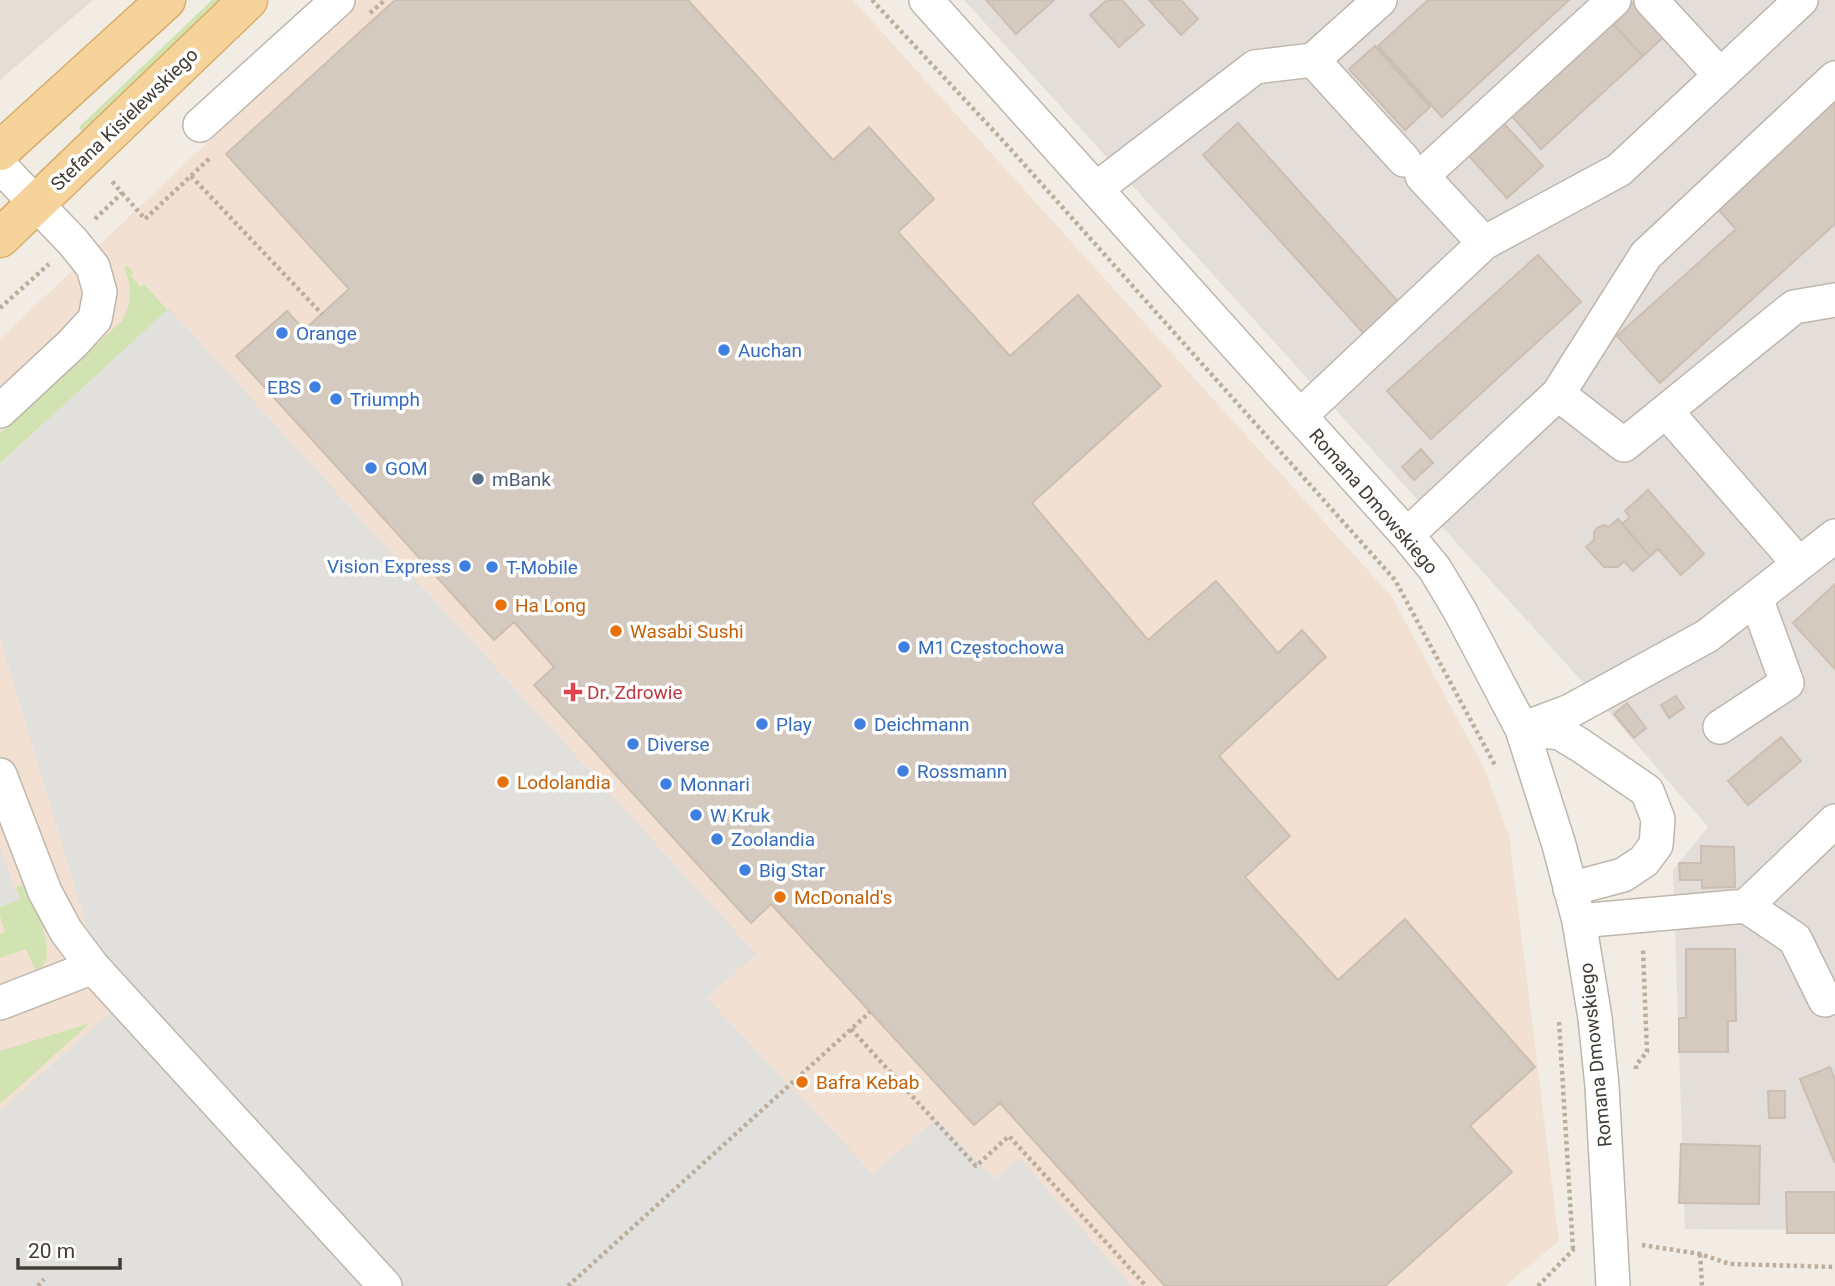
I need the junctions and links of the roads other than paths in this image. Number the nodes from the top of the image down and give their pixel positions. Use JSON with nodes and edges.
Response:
{"nodes":[{"id":1,"x":166,"y":0,"type":"edge"},
{"id":2,"x":248,"y":0,"type":"edge"},
{"id":3,"x":338,"y":0,"type":"edge"},
{"id":4,"x":926,"y":0,"type":"edge"},
{"id":5,"x":1380,"y":0,"type":"edge"},
{"id":6,"x":1614,"y":0,"type":"edge"},
{"id":7,"x":1651,"y":0,"type":"edge"},
{"id":8,"x":1801,"y":0,"type":"edge"},
{"id":9,"x":1313,"y":60,"type":"junction"},
{"id":10,"x":1720,"y":75,"type":"junction"},
{"id":11,"x":1835,"y":78,"type":"edge"},
{"id":12,"x":200,"y":125,"type":"dead end"},
{"id":13,"x":0,"y":151,"type":"edge"},
{"id":14,"x":1404,"y":160,"type":"dead end"},
{"id":15,"x":0,"y":166,"type":"edge"},
{"id":16,"x":1096,"y":189,"type":"junction"},
{"id":17,"x":38,"y":203,"type":"junction"},
{"id":18,"x":0,"y":238,"type":"edge"},
{"id":19,"x":1484,"y":243,"type":"junction"},
{"id":20,"x":1835,"y":300,"type":"edge"},
{"id":21,"x":1558,"y":394,"type":"junction"},
{"id":22,"x":0,"y":411,"type":"edge"},
{"id":23,"x":1665,"y":411,"type":"junction"},
{"id":24,"x":1300,"y":416,"type":"junction"},
{"id":25,"x":1407,"y":535,"type":"junction"},
{"id":26,"x":1835,"y":536,"type":"edge"},
{"id":27,"x":1799,"y":564,"type":"junction"},
{"id":28,"x":1756,"y":598,"type":"junction"},
{"id":29,"x":1720,"y":727,"type":"dead end"},
{"id":30,"x":1522,"y":729,"type":"junction"},
{"id":31,"x":0,"y":775,"type":"edge"},
{"id":32,"x":1835,"y":821,"type":"edge"},
{"id":33,"x":1570,"y":889,"type":"junction"},
{"id":34,"x":1746,"y":906,"type":"junction"},
{"id":35,"x":1579,"y":921,"type":"junction"},
{"id":36,"x":93,"y":967,"type":"junction"},
{"id":37,"x":1825,"y":1000,"type":"dead end"},
{"id":38,"x":0,"y":1003,"type":"edge"},
{"id":39,"x":385,"y":1286,"type":"edge"},
{"id":40,"x":1613,"y":1286,"type":"edge"}],
"edges":[{"from":1,"to":13,"type":"main road"},
{"from":2,"to":17,"type":"main road","name":"Stefana Kisielewskiego"},
{"from":3,"to":12,"type":"street"},
{"from":4,"to":16,"type":"street","name":"Romana Dmowskiego"},
{"from":5,"to":9,"type":"street"},
{"from":6,"to":19,"type":"street"},
{"from":7,"to":10,"type":"street"},
{"from":8,"to":10,"type":"street"},
{"from":9,"to":14,"type":"street"},
{"from":9,"to":16,"type":"street"},
{"from":10,"to":19,"type":"street"},
{"from":11,"to":21,"type":"street"},
{"from":15,"to":17,"type":"street"},
{"from":16,"to":24,"type":"street","name":"Romana Dmowskiego"},
{"from":17,"to":18,"type":"main road","name":"Stefana Kisielewskiego"},
{"from":17,"to":22,"type":"street"},
{"from":19,"to":24,"type":"street"},
{"from":20,"to":23,"type":"street"},
{"from":21,"to":23,"type":"street"},
{"from":21,"to":25,"type":"street"},
{"from":23,"to":27,"type":"street"},
{"from":24,"to":25,"type":"street","name":"Romana Dmowskiego"},
{"from":25,"to":30,"type":"street","name":"Romana Dmowskiego"},
{"from":26,"to":27,"type":"street"},
{"from":27,"to":28,"type":"street"},
{"from":28,"to":29,"type":"street"},
{"from":28,"to":30,"type":"street"},
{"from":30,"to":33,"type":"street","name":"Romana Dmowskiego"},
{"from":30,"to":33,"type":"street"},
{"from":31,"to":36,"type":"street"},
{"from":32,"to":34,"type":"street"},
{"from":33,"to":35,"type":"street","name":"Romana Dmowskiego"},
{"from":34,"to":35,"type":"street"},
{"from":34,"to":37,"type":"street"},
{"from":35,"to":40,"type":"street","name":"Romana Dmowskiego"},
{"from":36,"to":38,"type":"street"},
{"from":36,"to":39,"type":"street"}]}
